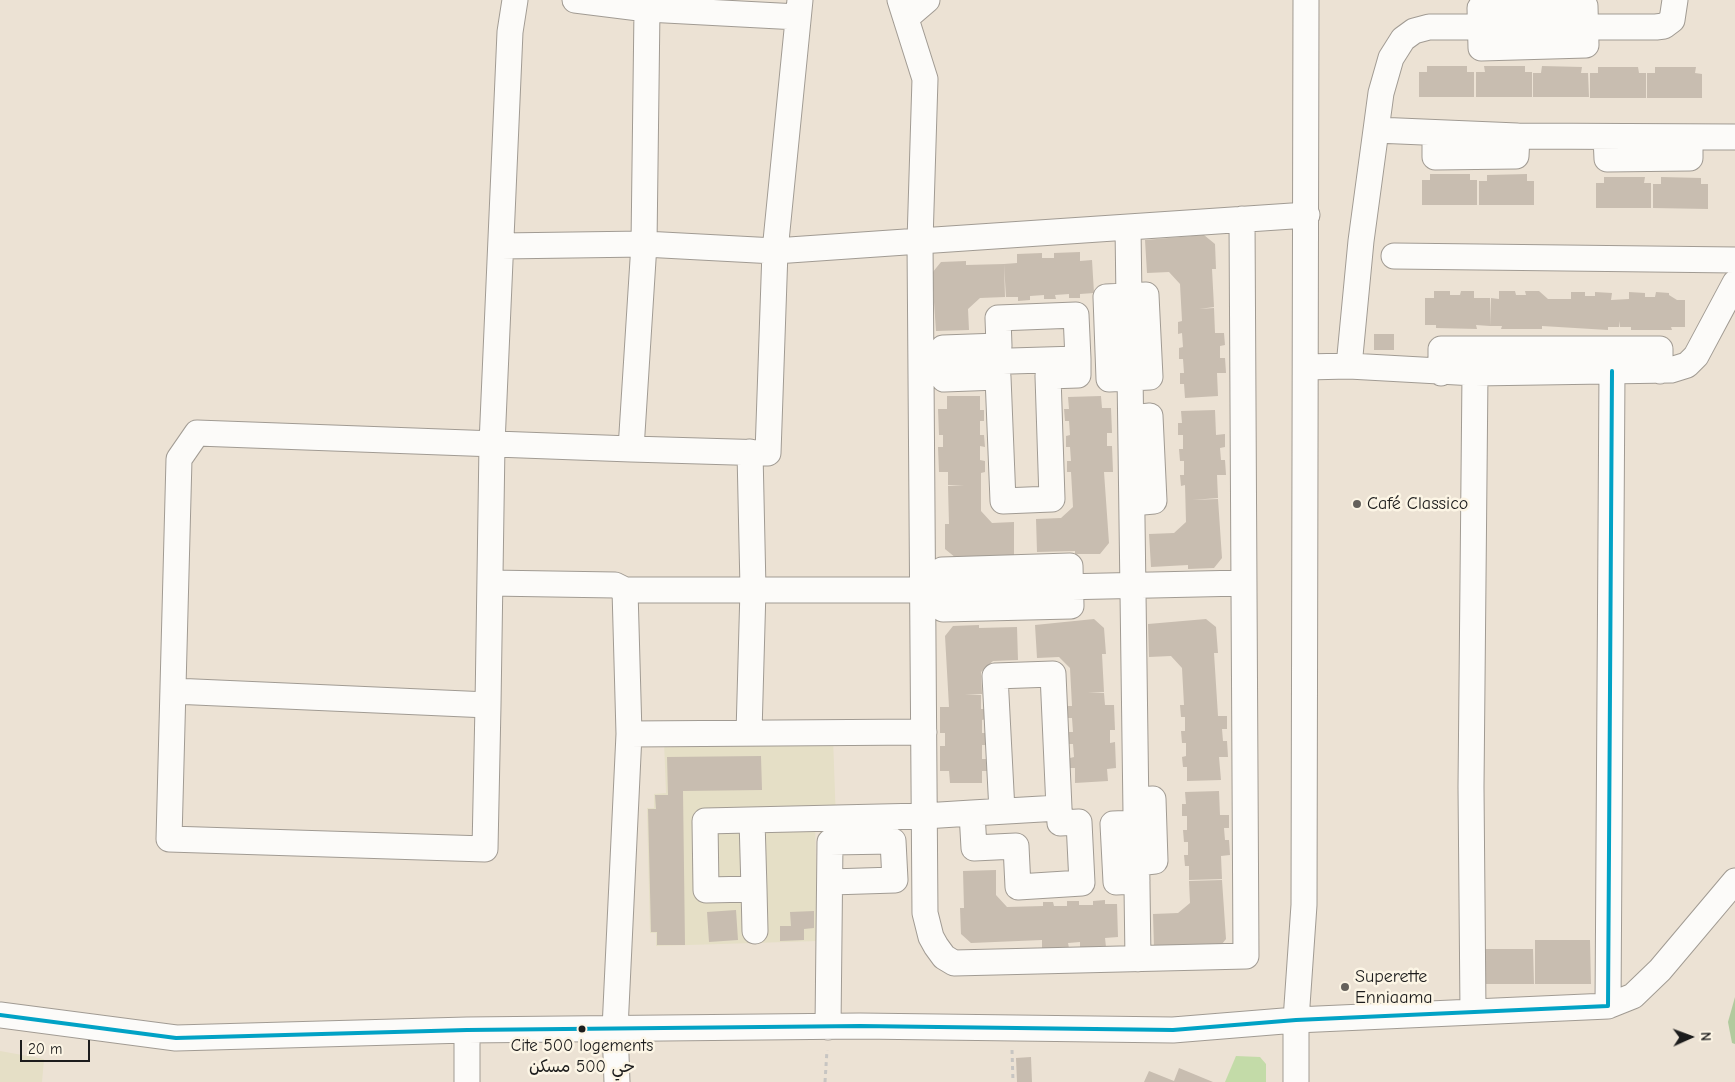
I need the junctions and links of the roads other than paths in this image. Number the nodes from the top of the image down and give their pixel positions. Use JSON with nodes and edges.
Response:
{"nodes":[{"id":1,"x":515,"y":0,"type":"edge"},
{"id":2,"x":575,"y":0,"type":"edge"},
{"id":3,"x":927,"y":0,"type":"edge"},
{"id":4,"x":1306,"y":0,"type":"edge"},
{"id":5,"x":1675,"y":0,"type":"edge"},
{"id":6,"x":799,"y":8,"type":"edge"},
{"id":7,"x":647,"y":9,"type":"junction"},
{"id":8,"x":903,"y":9,"type":"edge"},
{"id":9,"x":1480,"y":27,"type":"junction"},
{"id":10,"x":1585,"y":27,"type":"junction"},
{"id":11,"x":1376,"y":130,"type":"junction"},
{"id":12,"x":1735,"y":137,"type":"edge"},
{"id":13,"x":1307,"y":215,"type":"junction"},
{"id":14,"x":1242,"y":219,"type":"junction"},
{"id":15,"x":1128,"y":227,"type":"junction"},
{"id":16,"x":920,"y":241,"type":"junction"},
{"id":17,"x":644,"y":244,"type":"junction"},
{"id":18,"x":500,"y":246,"type":"junction"},
{"id":19,"x":775,"y":251,"type":"junction"},
{"id":20,"x":1394,"y":256,"type":"dead end"},
{"id":21,"x":1735,"y":260,"type":"edge"},
{"id":22,"x":1735,"y":283,"type":"edge"},
{"id":23,"x":1129,"y":296,"type":"junction"},
{"id":24,"x":1078,"y":359,"type":"junction"},
{"id":25,"x":932,"y":364,"type":"junction"},
{"id":26,"x":1348,"y":366,"type":"junction"},
{"id":27,"x":1306,"y":367,"type":"junction"},
{"id":28,"x":1660,"y":370,"type":"junction"},
{"id":29,"x":1612,"y":371,"type":"junction"},
{"id":30,"x":1441,"y":373,"type":"junction"},
{"id":31,"x":1475,"y":373,"type":"junction"},
{"id":32,"x":1130,"y":378,"type":"junction"},
{"id":33,"x":492,"y":444,"type":"junction"},
{"id":34,"x":631,"y":449,"type":"junction"},
{"id":35,"x":750,"y":452,"type":"junction"},
{"id":36,"x":490,"y":583,"type":"junction"},
{"id":37,"x":1244,"y":583,"type":"junction"},
{"id":38,"x":1133,"y":585,"type":"junction"},
{"id":39,"x":1071,"y":586,"type":"junction"},
{"id":40,"x":753,"y":589,"type":"junction"},
{"id":41,"x":625,"y":590,"type":"junction"},
{"id":42,"x":932,"y":590,"type":"junction"},
{"id":43,"x":173,"y":691,"type":"junction"},
{"id":44,"x":488,"y":705,"type":"junction"},
{"id":45,"x":749,"y":732,"type":"junction"},
{"id":46,"x":924,"y":732,"type":"junction"},
{"id":47,"x":629,"y":734,"type":"junction"},
{"id":48,"x":1059,"y":808,"type":"junction"},
{"id":49,"x":1002,"y":811,"type":"junction"},
{"id":50,"x":972,"y":812,"type":"junction"},
{"id":51,"x":1136,"y":812,"type":"junction"},
{"id":52,"x":924,"y":816,"type":"junction"},
{"id":53,"x":752,"y":820,"type":"junction"},
{"id":54,"x":1137,"y":872,"type":"junction"},
{"id":55,"x":1735,"y":880,"type":"edge"},
{"id":56,"x":831,"y":882,"type":"dead end"},
{"id":57,"x":754,"y":888,"type":"junction"},
{"id":58,"x":754,"y":932,"type":"dead end"},
{"id":59,"x":1138,"y":959,"type":"junction"},
{"id":60,"x":1608,"y":1006,"type":"junction"},
{"id":61,"x":1473,"y":1012,"type":"junction"},
{"id":62,"x":0,"y":1015,"type":"edge"},
{"id":63,"x":1296,"y":1020,"type":"junction"},
{"id":64,"x":828,"y":1027,"type":"junction"},
{"id":65,"x":616,"y":1029,"type":"junction"},
{"id":66,"x":467,"y":1030,"type":"junction"},
{"id":67,"x":467,"y":1082,"type":"edge"},
{"id":68,"x":617,"y":1082,"type":"edge"},
{"id":69,"x":1296,"y":1082,"type":"edge"}],
"edges":[{"from":1,"to":18,"type":"street"},
{"from":2,"to":7,"type":"street"},
{"from":3,"to":8,"type":"street"},
{"from":4,"to":13,"type":"street"},
{"from":5,"to":10,"type":"street"},
{"from":6,"to":7,"type":"street"},
{"from":6,"to":19,"type":"street"},
{"from":7,"to":17,"type":"street"},
{"from":8,"to":16,"type":"street"},
{"from":9,"to":10,"type":"street"},
{"from":9,"to":10,"type":"street"},
{"from":9,"to":11,"type":"street"},
{"from":11,"to":12,"type":"street"},
{"from":11,"to":26,"type":"street"},
{"from":13,"to":14,"type":"street"},
{"from":13,"to":27,"type":"street"},
{"from":14,"to":15,"type":"street"},
{"from":14,"to":37,"type":"street"},
{"from":15,"to":16,"type":"street"},
{"from":15,"to":23,"type":"street"},
{"from":16,"to":19,"type":"street"},
{"from":16,"to":25,"type":"street"},
{"from":17,"to":18,"type":"street"},
{"from":17,"to":19,"type":"street"},
{"from":17,"to":34,"type":"street"},
{"from":18,"to":33,"type":"street"},
{"from":19,"to":35,"type":"street"},
{"from":20,"to":21,"type":"street"},
{"from":22,"to":28,"type":"street"},
{"from":23,"to":32,"type":"street"},
{"from":23,"to":32,"type":"street"},
{"from":24,"to":25,"type":"street"},
{"from":24,"to":25,"type":"street"},
{"from":24,"to":25,"type":"street"},
{"from":25,"to":42,"type":"street"},
{"from":26,"to":27,"type":"street"},
{"from":26,"to":30,"type":"street"},
{"from":27,"to":63,"type":"street"},
{"from":28,"to":29,"type":"street"},
{"from":28,"to":30,"type":"street"},
{"from":29,"to":31,"type":"street"},
{"from":29,"to":60,"type":"street"},
{"from":30,"to":31,"type":"street"},
{"from":31,"to":61,"type":"street"},
{"from":32,"to":38,"type":"street"},
{"from":33,"to":34,"type":"street"},
{"from":33,"to":36,"type":"street"},
{"from":33,"to":43,"type":"street"},
{"from":34,"to":35,"type":"street"},
{"from":35,"to":40,"type":"street"},
{"from":36,"to":41,"type":"street"},
{"from":36,"to":44,"type":"street"},
{"from":37,"to":38,"type":"street"},
{"from":37,"to":59,"type":"street"},
{"from":38,"to":39,"type":"street"},
{"from":38,"to":51,"type":"street"},
{"from":39,"to":42,"type":"street"},
{"from":39,"to":42,"type":"street"},
{"from":40,"to":41,"type":"street"},
{"from":40,"to":42,"type":"street"},
{"from":40,"to":45,"type":"street"},
{"from":41,"to":47,"type":"street"},
{"from":42,"to":46,"type":"street"},
{"from":43,"to":44,"type":"street"},
{"from":43,"to":44,"type":"street"},
{"from":45,"to":46,"type":"street"},
{"from":45,"to":47,"type":"street"},
{"from":46,"to":52,"type":"street"},
{"from":47,"to":65,"type":"street"},
{"from":48,"to":49,"type":"street"},
{"from":48,"to":49,"type":"street"},
{"from":48,"to":50,"type":"street"},
{"from":49,"to":50,"type":"street"},
{"from":50,"to":52,"type":"street"},
{"from":51,"to":54,"type":"street"},
{"from":51,"to":54,"type":"street"},
{"from":52,"to":53,"type":"street"},
{"from":52,"to":59,"type":"street"},
{"from":53,"to":57,"type":"street"},
{"from":53,"to":57,"type":"street"},
{"from":54,"to":59,"type":"street"},
{"from":55,"to":60,"type":"street"},
{"from":56,"to":64,"type":"street"},
{"from":57,"to":58,"type":"street"},
{"from":60,"to":61,"type":"street"},
{"from":61,"to":63,"type":"street"},
{"from":62,"to":66,"type":"street"},
{"from":63,"to":64,"type":"street"},
{"from":63,"to":69,"type":"street"},
{"from":64,"to":65,"type":"street"},
{"from":65,"to":66,"type":"street"},
{"from":65,"to":68,"type":"street"},
{"from":66,"to":67,"type":"street"}]}
